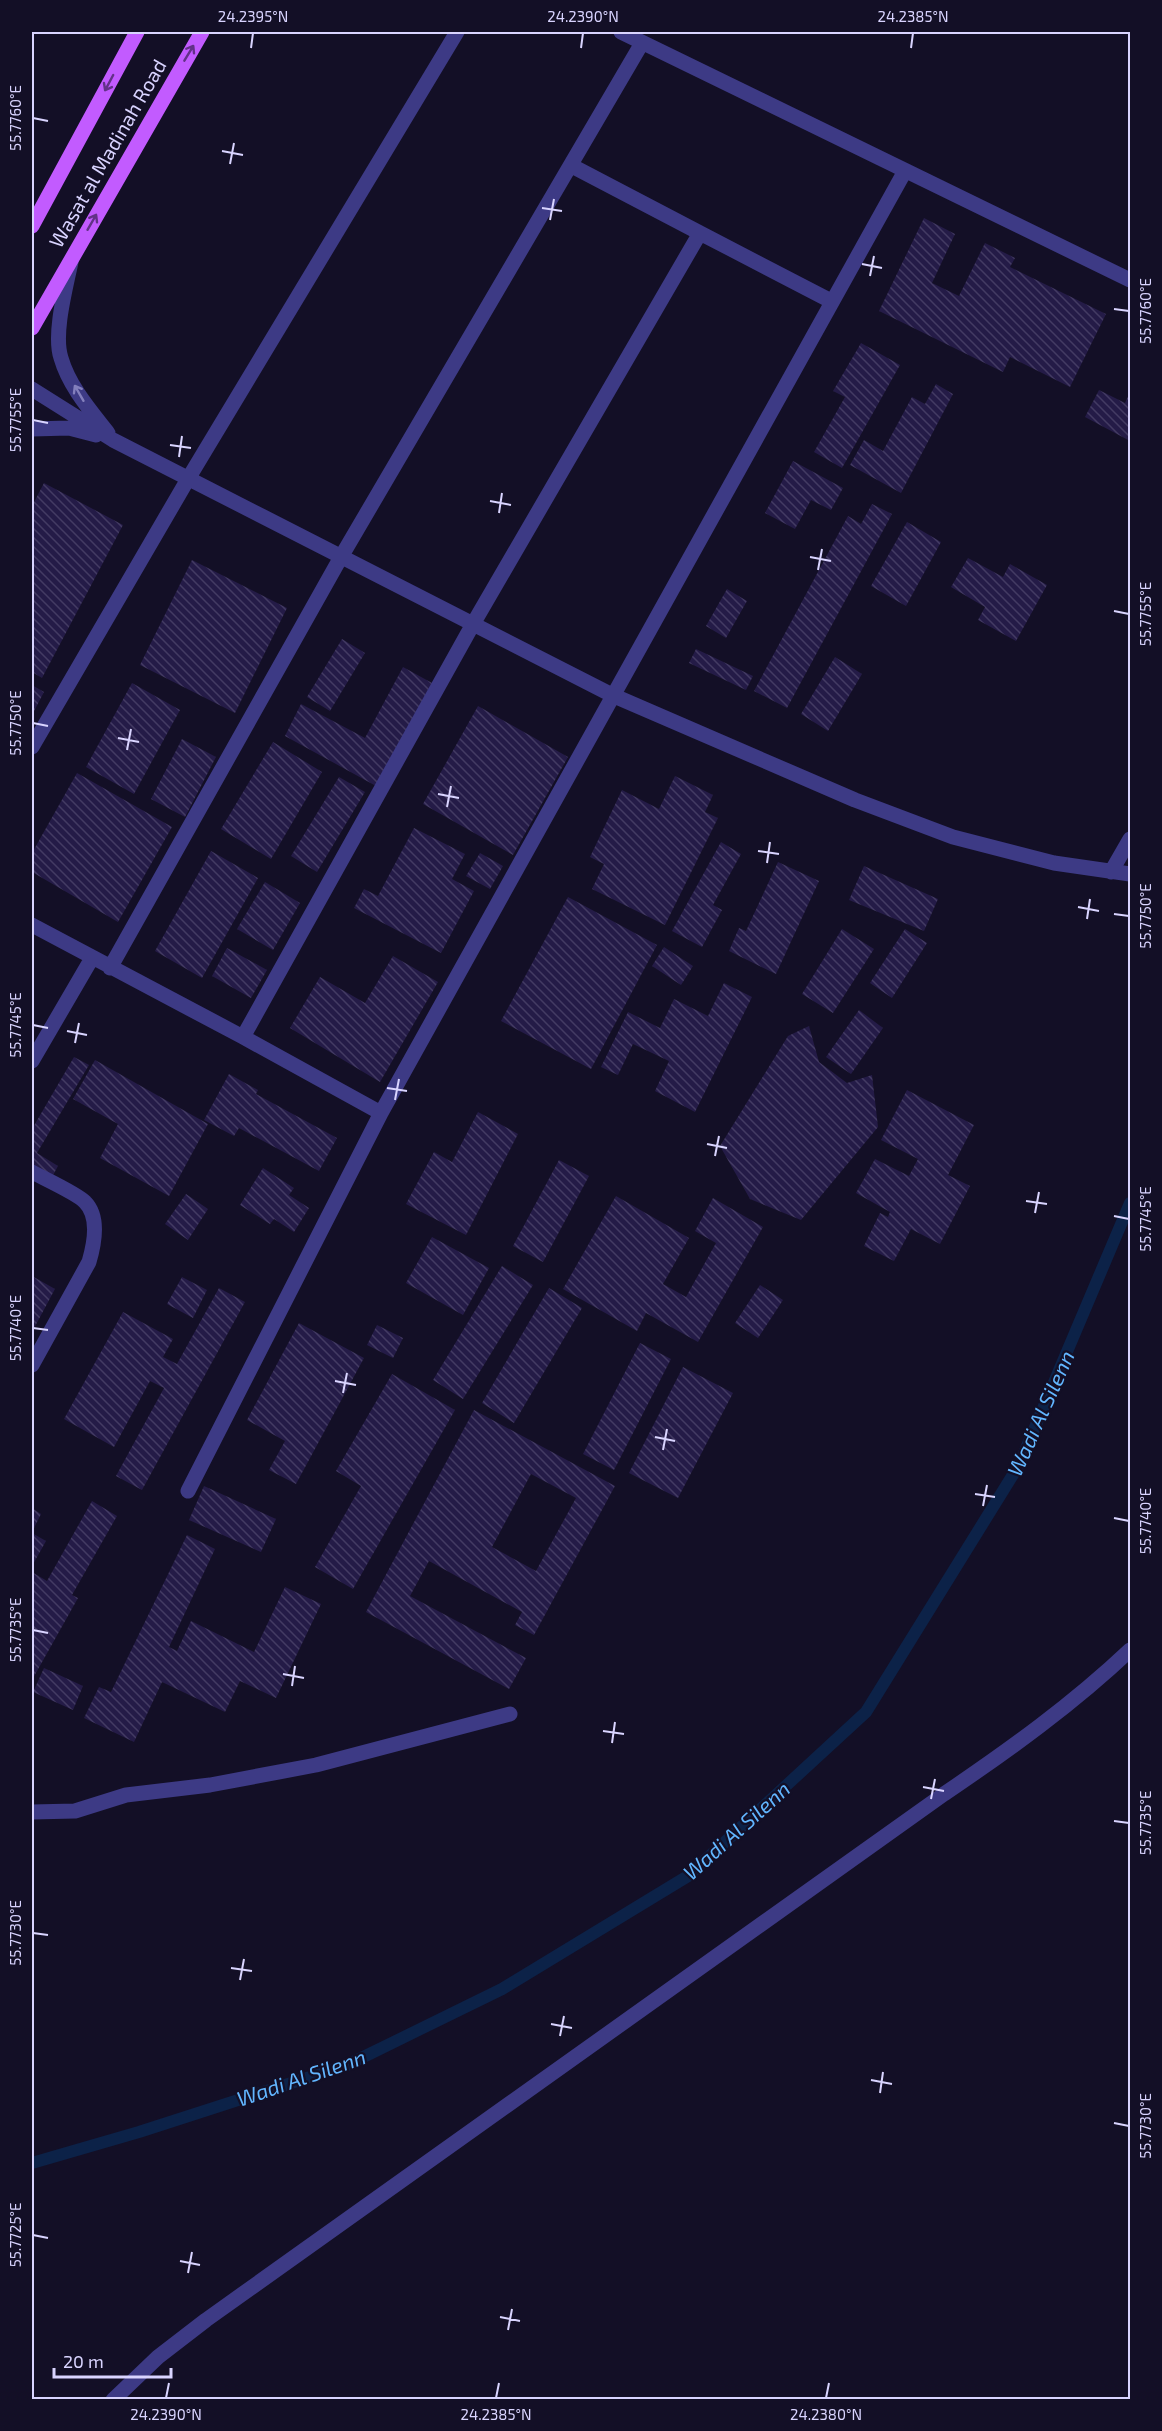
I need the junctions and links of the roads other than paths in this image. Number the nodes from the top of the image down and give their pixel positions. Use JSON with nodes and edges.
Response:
{"nodes":[{"id":1,"x":137,"y":32,"type":"edge"},
{"id":2,"x":202,"y":32,"type":"edge"},
{"id":3,"x":457,"y":32,"type":"edge"},
{"id":4,"x":621,"y":32,"type":"edge"},
{"id":5,"x":642,"y":43,"type":"junction"},
{"id":6,"x":572,"y":166,"type":"junction"},
{"id":7,"x":904,"y":171,"type":"junction"},
{"id":8,"x":32,"y":226,"type":"edge"},
{"id":9,"x":700,"y":233,"type":"junction"},
{"id":10,"x":71,"y":258,"type":"junction"},
{"id":11,"x":1131,"y":280,"type":"edge"},
{"id":12,"x":831,"y":301,"type":"junction"},
{"id":13,"x":32,"y":328,"type":"edge"},
{"id":14,"x":32,"y":389,"type":"edge"},
{"id":15,"x":32,"y":429,"type":"edge"},
{"id":16,"x":113,"y":440,"type":"junction"},
{"id":17,"x":188,"y":479,"type":"junction"},
{"id":18,"x":341,"y":557,"type":"junction"},
{"id":19,"x":473,"y":624,"type":"junction"},
{"id":20,"x":612,"y":695,"type":"junction"},
{"id":21,"x":32,"y":747,"type":"edge"},
{"id":22,"x":1131,"y":839,"type":"edge"},
{"id":23,"x":1111,"y":872,"type":"junction"},
{"id":24,"x":1131,"y":874,"type":"edge"},
{"id":25,"x":32,"y":925,"type":"edge"},
{"id":26,"x":92,"y":958,"type":"junction"},
{"id":27,"x":110,"y":968,"type":"junction"},
{"id":28,"x":243,"y":1037,"type":"junction"},
{"id":29,"x":32,"y":1061,"type":"edge"},
{"id":30,"x":381,"y":1113,"type":"junction"},
{"id":31,"x":32,"y":1172,"type":"edge"},
{"id":32,"x":32,"y":1365,"type":"edge"},
{"id":33,"x":188,"y":1491,"type":"dead end"},
{"id":34,"x":1131,"y":1650,"type":"edge"},
{"id":35,"x":510,"y":1714,"type":"dead end"},
{"id":36,"x":32,"y":1812,"type":"edge"},
{"id":37,"x":113,"y":2400,"type":"edge"}],
"edges":[{"from":1,"to":8,"type":"main road","name":"Wasat al Madinah Road","one_way":true},
{"from":10,"to":2,"type":"main road","name":"Wasat al Madinah Road","one_way":true},
{"from":3,"to":17,"type":"street"},
{"from":4,"to":5,"type":"street"},
{"from":5,"to":6,"type":"street"},
{"from":5,"to":7,"type":"street"},
{"from":6,"to":9,"type":"street"},
{"from":6,"to":18,"type":"street"},
{"from":7,"to":11,"type":"street"},
{"from":7,"to":12,"type":"street"},
{"from":9,"to":12,"type":"street"},
{"from":9,"to":19,"type":"street"},
{"from":10,"to":13,"type":"main road","name":"Wasat al Madinah Road"},
{"from":16,"to":10,"type":"street","one_way":true},
{"from":12,"to":20,"type":"street"},
{"from":14,"to":16,"type":"street"},
{"from":15,"to":16,"type":"street"},
{"from":16,"to":17,"type":"street"},
{"from":17,"to":18,"type":"street"},
{"from":17,"to":21,"type":"street"},
{"from":18,"to":19,"type":"street"},
{"from":18,"to":27,"type":"street"},
{"from":19,"to":20,"type":"street"},
{"from":19,"to":28,"type":"street"},
{"from":20,"to":23,"type":"street"},
{"from":20,"to":30,"type":"street"},
{"from":22,"to":23,"type":"street"},
{"from":23,"to":24,"type":"street"},
{"from":25,"to":26,"type":"street"},
{"from":26,"to":27,"type":"street"},
{"from":26,"to":29,"type":"street"},
{"from":27,"to":28,"type":"street"},
{"from":28,"to":30,"type":"street"},
{"from":30,"to":33,"type":"street"},
{"from":31,"to":32,"type":"street"},
{"from":34,"to":37,"type":"street"},
{"from":35,"to":36,"type":"street"}]}
